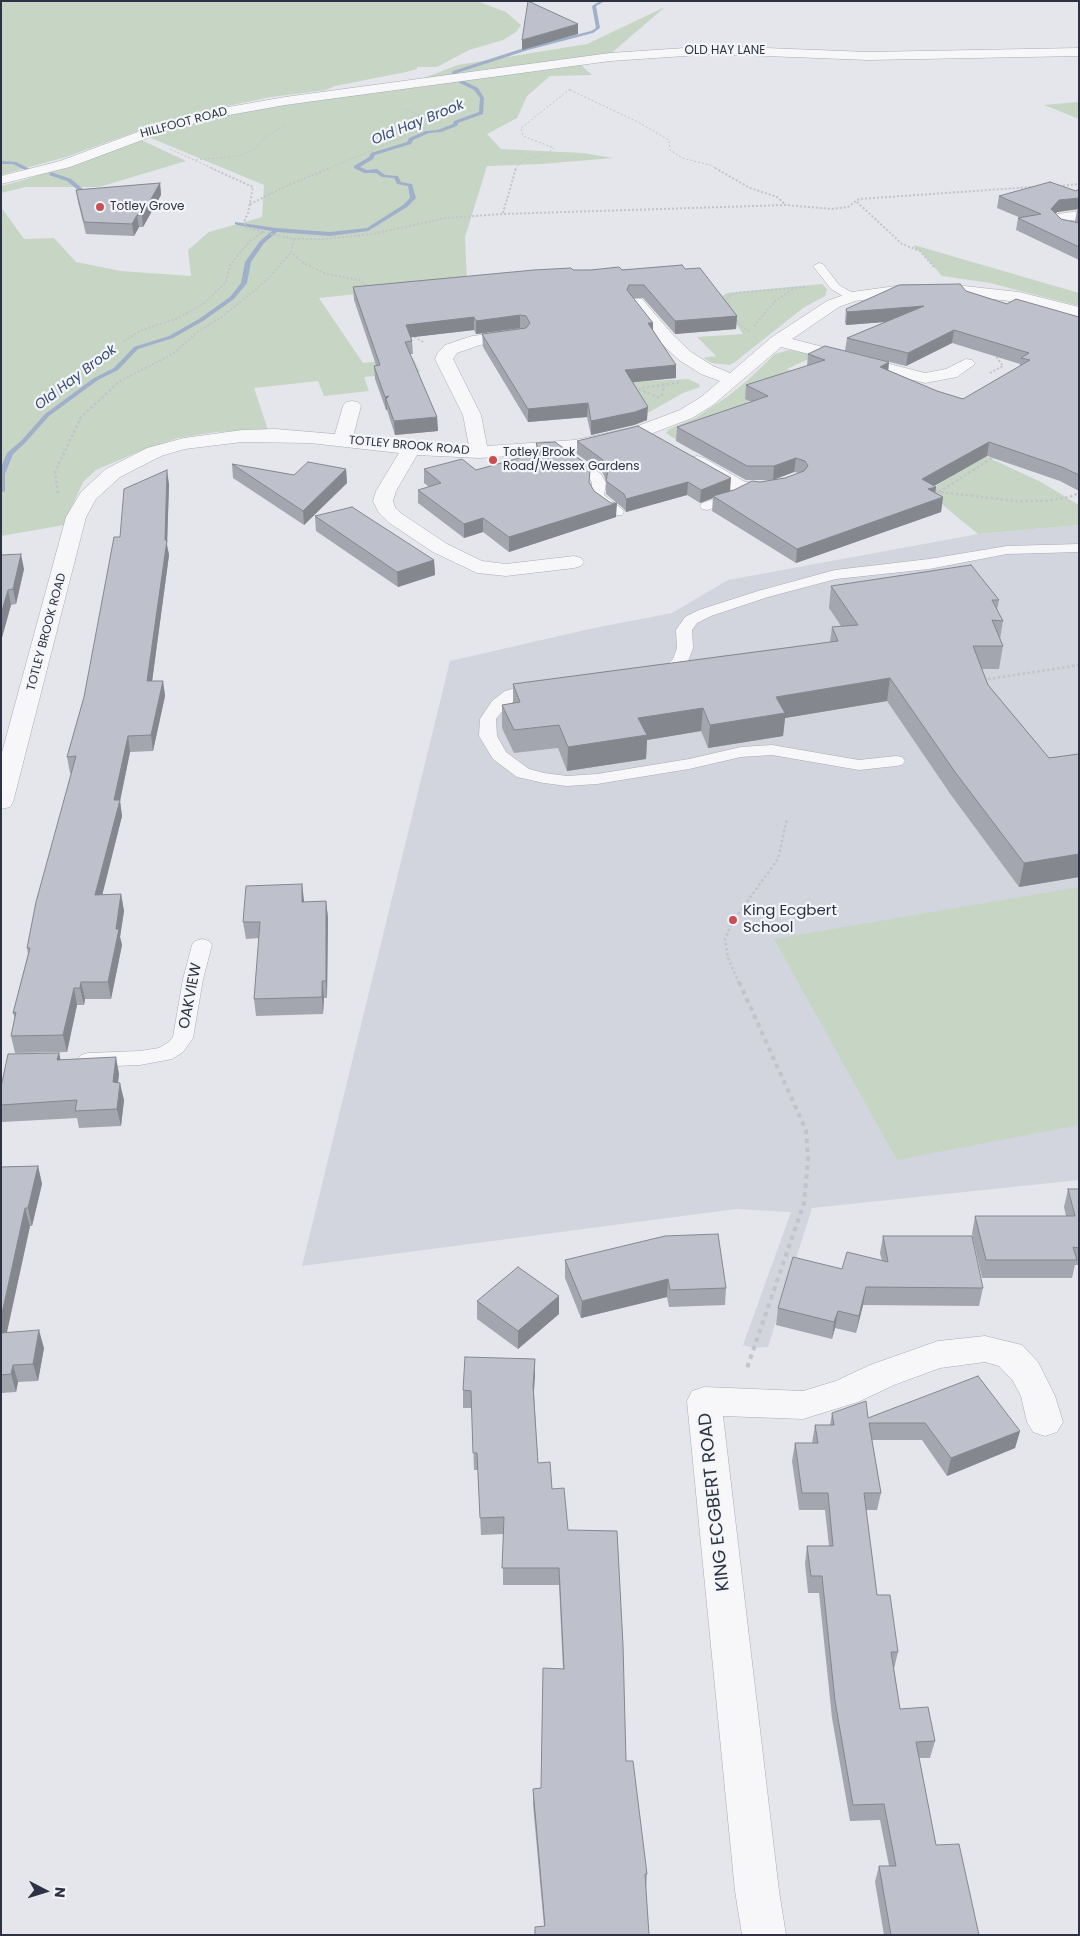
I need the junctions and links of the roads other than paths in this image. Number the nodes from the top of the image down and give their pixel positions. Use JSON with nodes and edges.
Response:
{"nodes":[{"id":1,"x":1079,"y":52,"type":"edge"},
{"id":2,"x":373,"y":88,"type":"joint"},
{"id":3,"x":1,"y":180,"type":"edge"},
{"id":4,"x":1079,"y":215,"type":"edge"},
{"id":5,"x":1079,"y":230,"type":"edge"},
{"id":6,"x":819,"y":266,"type":"dead end"},
{"id":7,"x":852,"y":297,"type":"junction"},
{"id":8,"x":636,"y":302,"type":"edge"},
{"id":9,"x":1079,"y":312,"type":"edge"},
{"id":10,"x":520,"y":335,"type":"edge"},
{"id":11,"x":778,"y":341,"type":"junction"},
{"id":12,"x":966,"y":364,"type":"dead end"},
{"id":13,"x":734,"y":380,"type":"junction"},
{"id":14,"x":352,"y":406,"type":"dead end"},
{"id":15,"x":641,"y":431,"type":"junction"},
{"id":16,"x":343,"y":441,"type":"junction"},
{"id":17,"x":659,"y":441,"type":"edge"},
{"id":18,"x":556,"y":447,"type":"junction"},
{"id":19,"x":411,"y":449,"type":"junction"},
{"id":20,"x":478,"y":452,"type":"junction"},
{"id":21,"x":683,"y":455,"type":"edge"},
{"id":22,"x":795,"y":480,"type":"edge"},
{"id":23,"x":750,"y":489,"type":"junction"},
{"id":24,"x":707,"y":506,"type":"dead end"},
{"id":25,"x":617,"y":512,"type":"edge"},
{"id":26,"x":1079,"y":548,"type":"edge"},
{"id":27,"x":574,"y":562,"type":"dead end"},
{"id":28,"x":646,"y":676,"type":"edge"},
{"id":29,"x":558,"y":685,"type":"edge"},
{"id":30,"x":896,"y":761,"type":"dead end"},
{"id":31,"x":1,"y":802,"type":"edge"},
{"id":32,"x":202,"y":945,"type":"dead end"},
{"id":33,"x":68,"y":1060,"type":"edge"},
{"id":34,"x":1045,"y":1422,"type":"dead end"},
{"id":35,"x":764,"y":1935,"type":"edge"}],
"edges":[{"from":1,"to":2,"type":"street","name":"OLD HAY LANE"},
{"from":2,"to":3,"type":"street","name":"HILLFOOT ROAD"},
{"from":4,"to":5,"type":"street"},
{"from":6,"to":7,"type":"lane"},
{"from":7,"to":9,"type":"street","name":"TOTLEY BROOK ROAD"},
{"from":7,"to":11,"type":"street","name":"TOTLEY BROOK ROAD"},
{"from":8,"to":13,"type":"street"},
{"from":10,"to":20,"type":"street"},
{"from":11,"to":12,"type":"street"},
{"from":11,"to":13,"type":"street","name":"TOTLEY BROOK ROAD"},
{"from":13,"to":15,"type":"street","name":"TOTLEY BROOK ROAD"},
{"from":14,"to":16,"type":"street"},
{"from":15,"to":17,"type":"street"},
{"from":15,"to":18,"type":"street","name":"TOTLEY BROOK ROAD"},
{"from":16,"to":19,"type":"street","name":"TOTLEY BROOK ROAD"},
{"from":16,"to":31,"type":"street","name":"TOTLEY BROOK ROAD"},
{"from":18,"to":20,"type":"street","name":"TOTLEY BROOK ROAD"},
{"from":18,"to":25,"type":"lane"},
{"from":19,"to":20,"type":"street","name":"TOTLEY BROOK ROAD"},
{"from":19,"to":27,"type":"street"},
{"from":21,"to":23,"type":"street"},
{"from":22,"to":23,"type":"street"},
{"from":23,"to":24,"type":"lane"},
{"from":26,"to":28,"type":"lane"},
{"from":29,"to":30,"type":"lane"},
{"from":32,"to":33,"type":"lane","name":"OAKVIEW"},
{"from":34,"to":35,"type":"street","name":"KING ECGBERT ROAD"}]}
